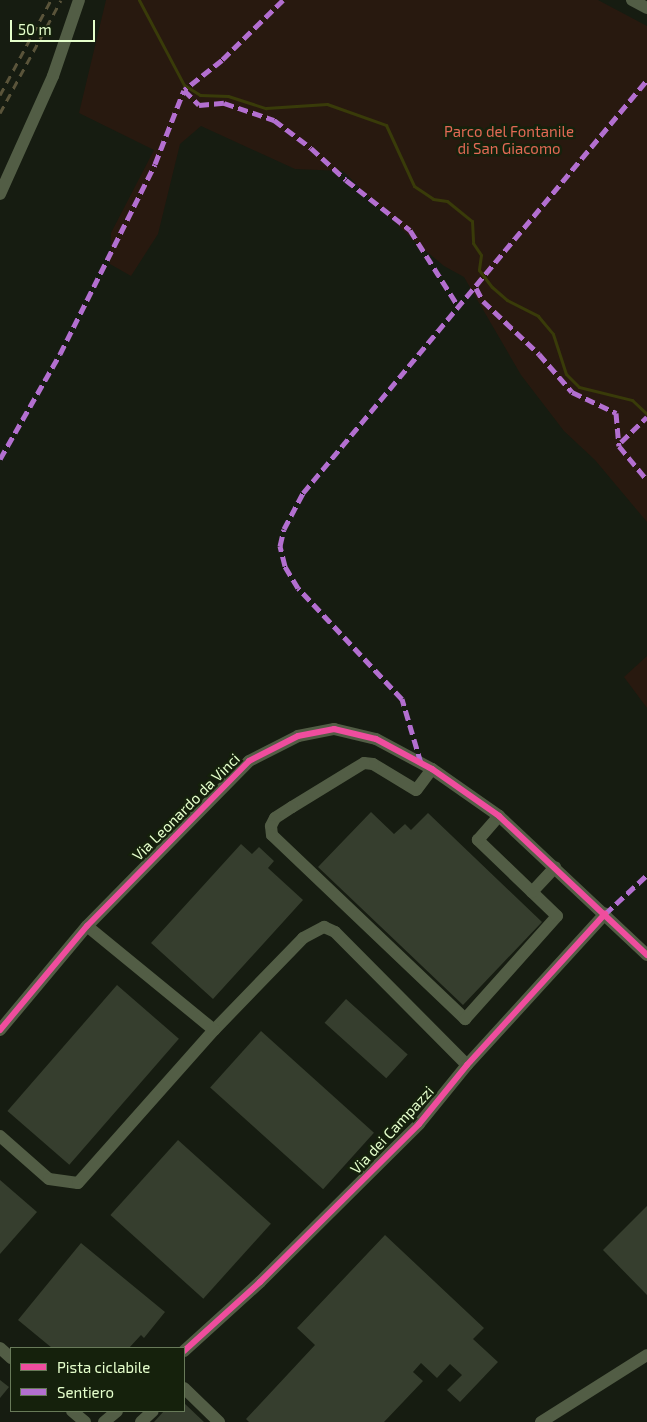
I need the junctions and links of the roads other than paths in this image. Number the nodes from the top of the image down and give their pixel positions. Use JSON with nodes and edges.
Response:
{"nodes":[{"id":1,"x":79,"y":0,"type":"edge"},
{"id":2,"x":632,"y":0,"type":"edge"},
{"id":3,"x":647,"y":8,"type":"edge"},
{"id":4,"x":0,"y":194,"type":"edge"},
{"id":5,"x":432,"y":769,"type":"junction"},
{"id":6,"x":499,"y":816,"type":"junction"},
{"id":7,"x":555,"y":867,"type":"junction"},
{"id":8,"x":532,"y":892,"type":"junction"},
{"id":9,"x":605,"y":914,"type":"junction"},
{"id":10,"x":87,"y":926,"type":"junction"},
{"id":11,"x":647,"y":955,"type":"edge"},
{"id":12,"x":0,"y":1030,"type":"edge"},
{"id":13,"x":214,"y":1030,"type":"junction"},
{"id":14,"x":467,"y":1065,"type":"junction"},
{"id":15,"x":0,"y":1136,"type":"edge"},
{"id":16,"x":0,"y":1348,"type":"edge"},
{"id":17,"x":185,"y":1350,"type":"edge"},
{"id":18,"x":647,"y":1355,"type":"edge"},
{"id":19,"x":10,"y":1357,"type":"edge"},
{"id":20,"x":185,"y":1389,"type":"edge"},
{"id":21,"x":73,"y":1412,"type":"edge"},
{"id":22,"x":116,"y":1412,"type":"edge"},
{"id":23,"x":152,"y":1412,"type":"edge"},
{"id":24,"x":85,"y":1422,"type":"edge"},
{"id":25,"x":104,"y":1422,"type":"edge"},
{"id":26,"x":142,"y":1422,"type":"edge"},
{"id":27,"x":219,"y":1422,"type":"edge"},
{"id":28,"x":541,"y":1422,"type":"edge"}],
"edges":[{"from":1,"to":4,"type":"street"},
{"from":2,"to":3,"type":"street"},
{"from":5,"to":6,"type":"street","name":"Via Leonardo da Vinci"},
{"from":5,"to":8,"type":"street"},
{"from":5,"to":10,"type":"street","name":"Via Leonardo da Vinci"},
{"from":6,"to":7,"type":"street","name":"Via Leonardo da Vinci"},
{"from":6,"to":8,"type":"street"},
{"from":7,"to":8,"type":"street"},
{"from":7,"to":9,"type":"street","name":"Via Leonardo da Vinci"},
{"from":9,"to":11,"type":"street","name":"Via Leonardo da Vinci"},
{"from":9,"to":14,"type":"street","name":"Via dei Campazzi"},
{"from":10,"to":12,"type":"street","name":"Via Leonardo da Vinci"},
{"from":10,"to":13,"type":"street"},
{"from":13,"to":14,"type":"street"},
{"from":13,"to":15,"type":"street"},
{"from":14,"to":17,"type":"street","name":"Via dei Campazzi"},
{"from":16,"to":19,"type":"street"},
{"from":18,"to":28,"type":"street"},
{"from":20,"to":27,"type":"street"},
{"from":21,"to":24,"type":"street"},
{"from":22,"to":25,"type":"street"},
{"from":23,"to":26,"type":"street"}]}
